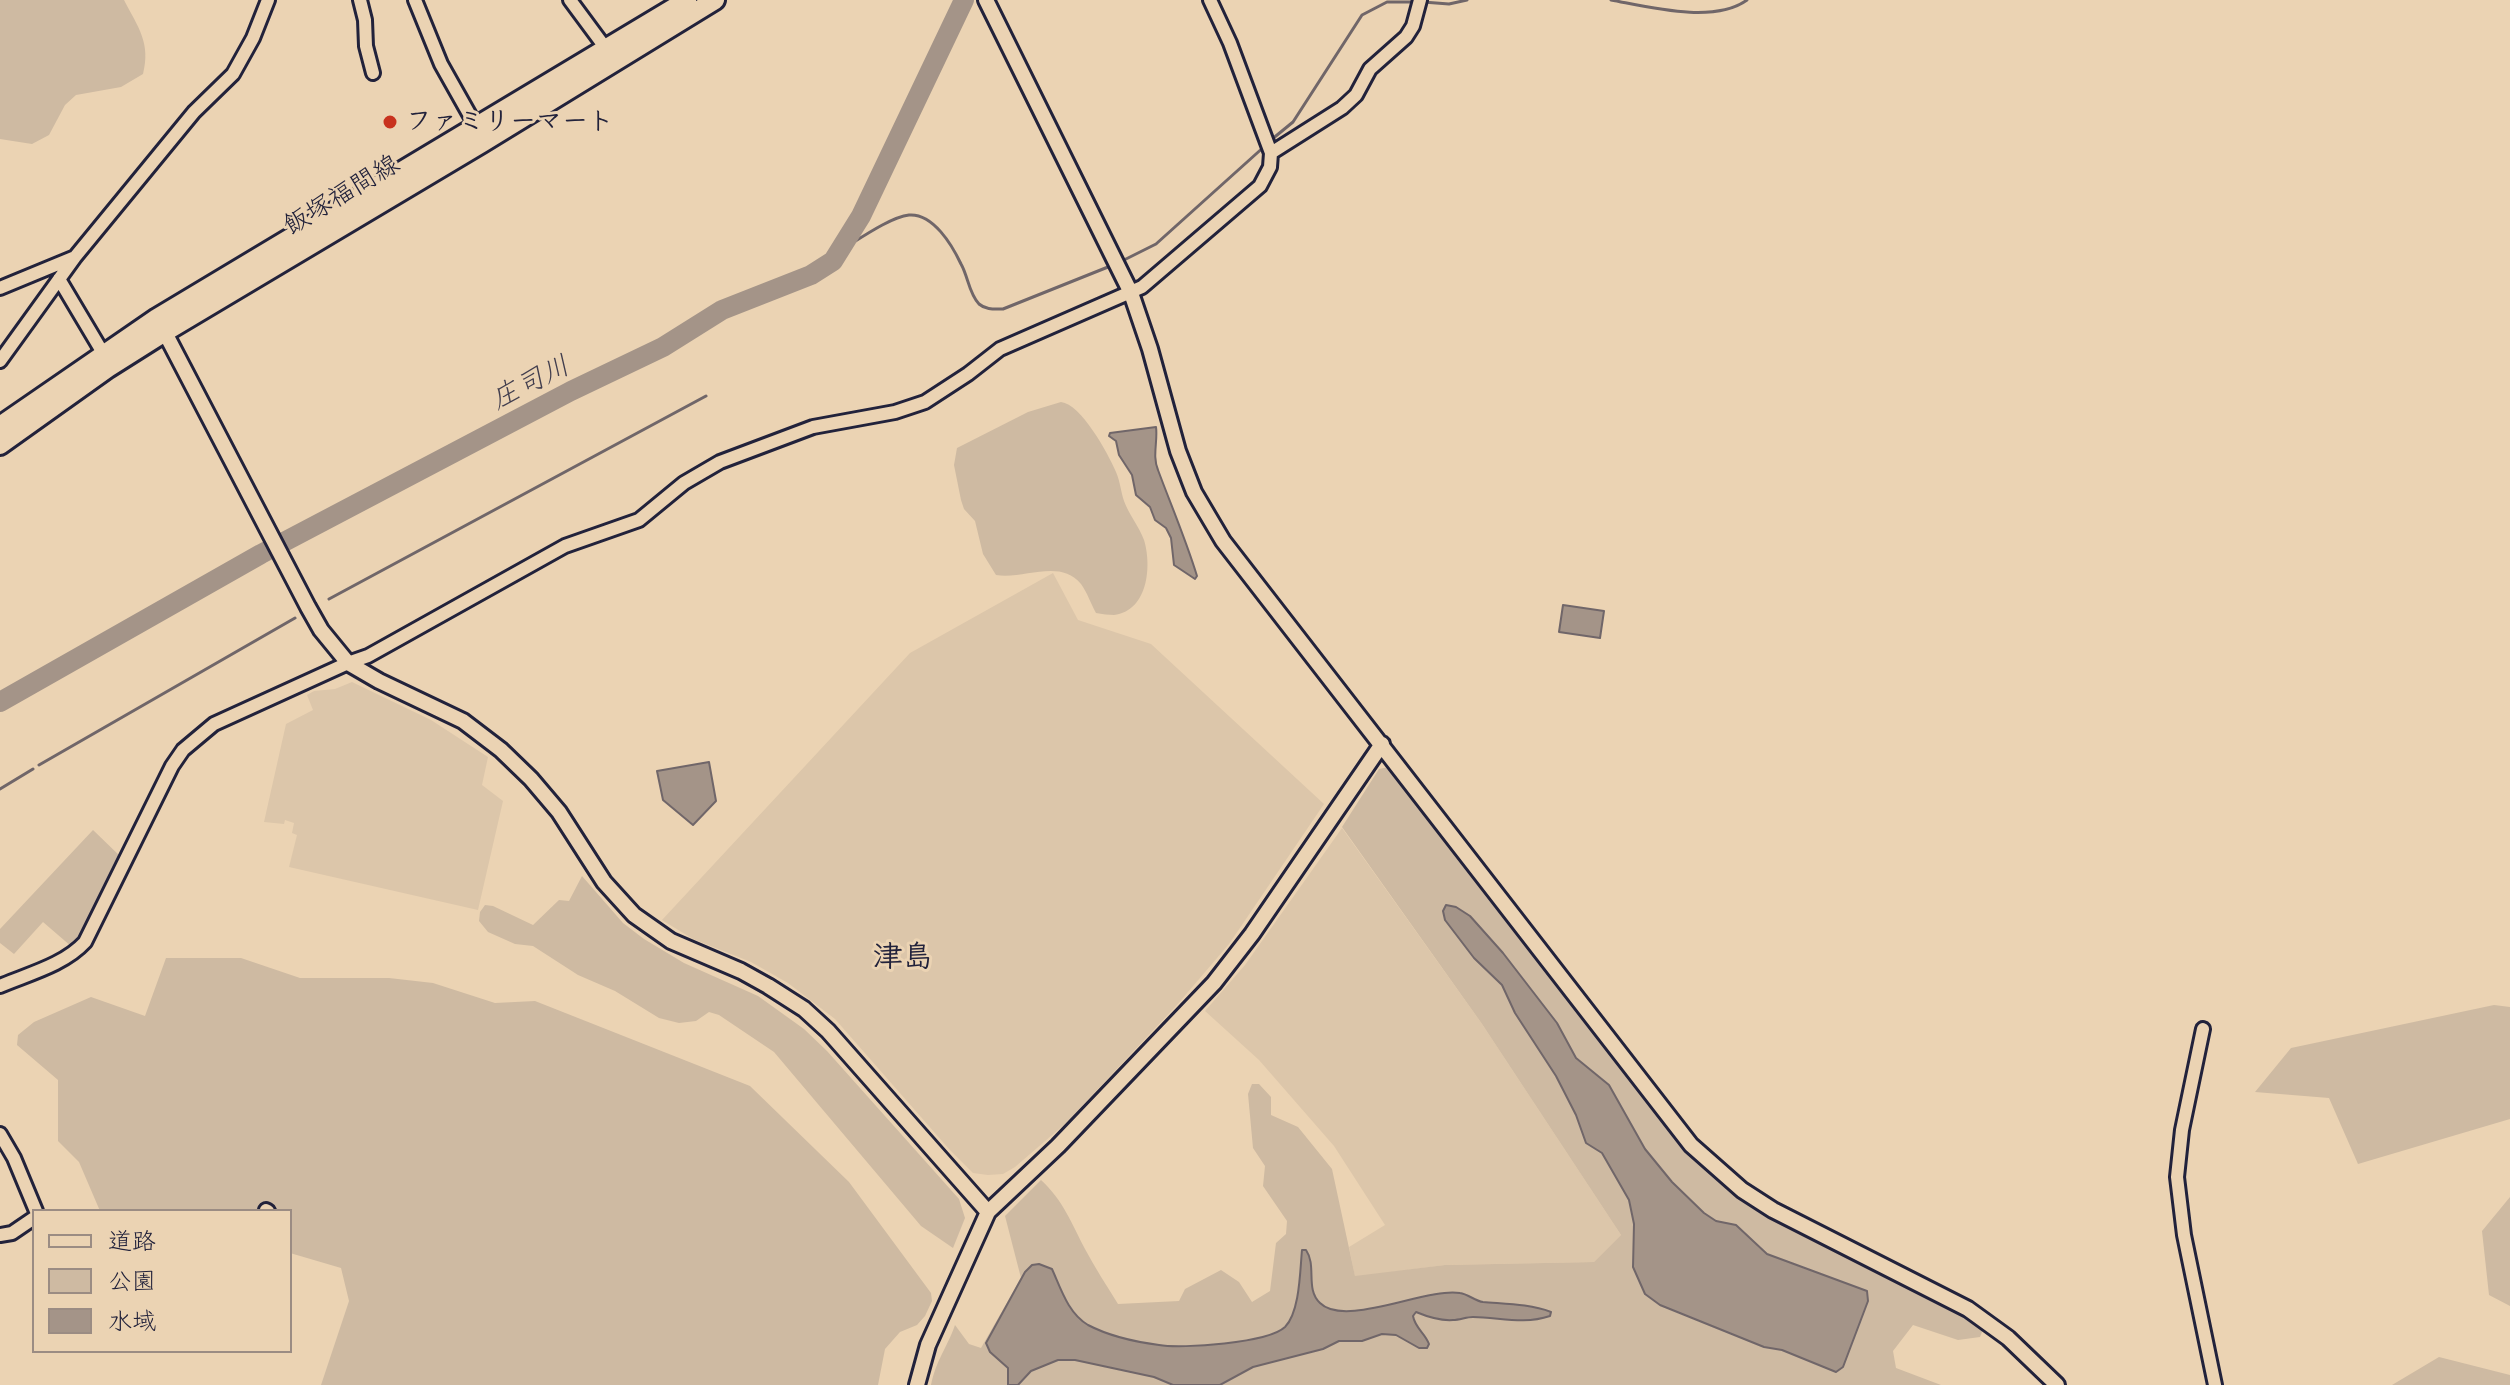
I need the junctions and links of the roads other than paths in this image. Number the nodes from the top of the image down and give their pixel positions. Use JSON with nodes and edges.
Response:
{"nodes":[{"id":1,"x":268,"y":0,"type":"edge"},
{"id":2,"x":360,"y":0,"type":"edge"},
{"id":3,"x":415,"y":0,"type":"edge"},
{"id":4,"x":570,"y":0,"type":"edge"},
{"id":5,"x":687,"y":0,"type":"edge"},
{"id":6,"x":715,"y":0,"type":"edge"},
{"id":7,"x":986,"y":0,"type":"edge"},
{"id":8,"x":1210,"y":0,"type":"edge"},
{"id":9,"x":1420,"y":0,"type":"edge"},
{"id":10,"x":607,"y":50,"type":"junction"},
{"id":11,"x":373,"y":73,"type":"dead end"},
{"id":12,"x":477,"y":128,"type":"junction"},
{"id":13,"x":1271,"y":153,"type":"junction"},
{"id":14,"x":75,"y":257,"type":"junction"},
{"id":15,"x":59,"y":279,"type":"junction"},
{"id":16,"x":0,"y":288,"type":"edge"},
{"id":17,"x":1131,"y":293,"type":"junction"},
{"id":18,"x":161,"y":325,"type":"junction"},
{"id":19,"x":103,"y":353,"type":"junction"},
{"id":20,"x":0,"y":361,"type":"edge"},
{"id":21,"x":0,"y":426,"type":"edge"},
{"id":22,"x":0,"y":445,"type":"edge"},
{"id":23,"x":348,"y":663,"type":"junction"},
{"id":24,"x":1382,"y":744,"type":"junction"},
{"id":25,"x":0,"y":986,"type":"edge"},
{"id":26,"x":2203,"y":1029,"type":"dead end"},
{"id":27,"x":0,"y":1134,"type":"edge"},
{"id":28,"x":35,"y":1209,"type":"edge"},
{"id":29,"x":986,"y":1217,"type":"junction"},
{"id":30,"x":32,"y":1219,"type":"edge"},
{"id":31,"x":0,"y":1235,"type":"edge"},
{"id":32,"x":917,"y":1385,"type":"edge"},
{"id":33,"x":2057,"y":1385,"type":"edge"},
{"id":34,"x":2215,"y":1385,"type":"edge"}],
"edges":[{"from":1,"to":14,"type":"street"},
{"from":2,"to":11,"type":"street"},
{"from":3,"to":12,"type":"street"},
{"from":4,"to":10,"type":"street"},
{"from":5,"to":10,"type":"main road","name":"飯塚福間線"},
{"from":6,"to":18,"type":"main road","name":"飯塚福間線"},
{"from":7,"to":17,"type":"street"},
{"from":8,"to":13,"type":"street"},
{"from":9,"to":13,"type":"street"},
{"from":10,"to":12,"type":"main road","name":"飯塚福間線"},
{"from":12,"to":18,"type":"main road","name":"飯塚福間線"},
{"from":13,"to":17,"type":"street"},
{"from":14,"to":15,"type":"street"},
{"from":14,"to":16,"type":"street"},
{"from":15,"to":19,"type":"street"},
{"from":15,"to":20,"type":"street"},
{"from":17,"to":23,"type":"street"},
{"from":17,"to":24,"type":"street"},
{"from":18,"to":19,"type":"main road","name":"飯塚福間線"},
{"from":18,"to":22,"type":"main road","name":"飯塚福間線"},
{"from":18,"to":23,"type":"street"},
{"from":19,"to":21,"type":"main road","name":"飯塚福間線"},
{"from":23,"to":25,"type":"street"},
{"from":23,"to":29,"type":"street"},
{"from":24,"to":29,"type":"street"},
{"from":24,"to":33,"type":"street"},
{"from":26,"to":34,"type":"street"},
{"from":27,"to":28,"type":"street"},
{"from":29,"to":32,"type":"street"},
{"from":30,"to":31,"type":"street"}]}
